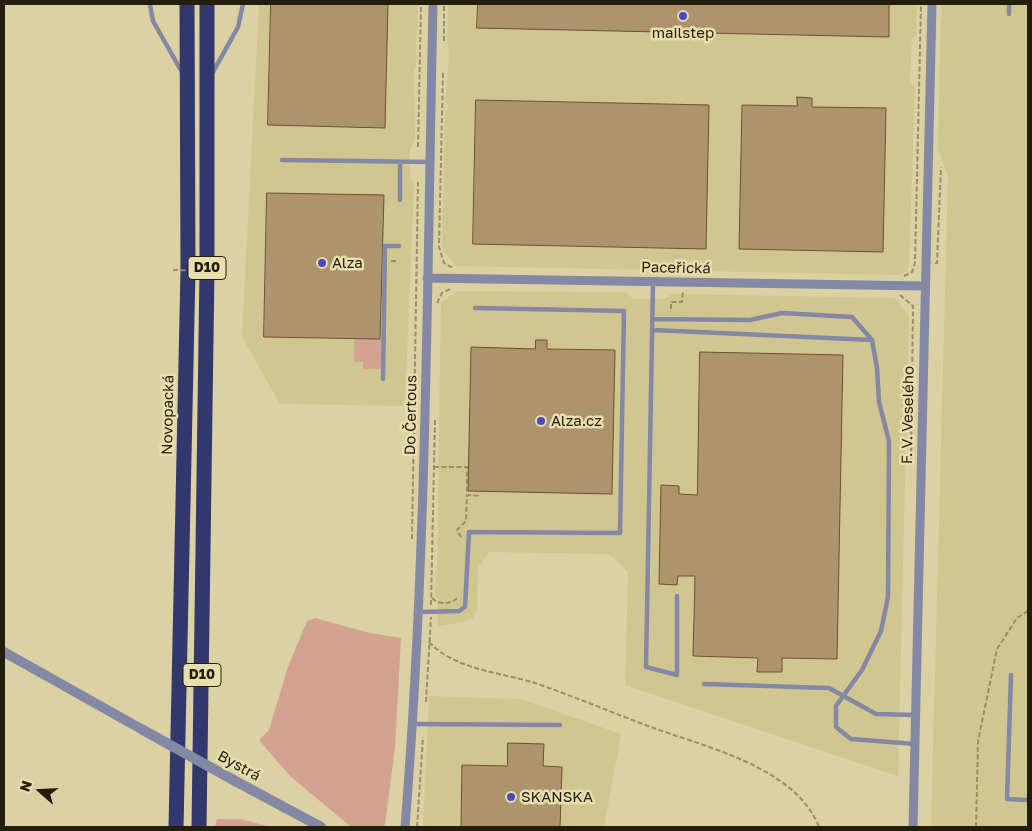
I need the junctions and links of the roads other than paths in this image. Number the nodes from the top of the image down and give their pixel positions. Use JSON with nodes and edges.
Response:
{"nodes":[{"id":1,"x":150,"y":4,"type":"edge"},
{"id":2,"x":187,"y":4,"type":"edge"},
{"id":3,"x":207,"y":4,"type":"edge"},
{"id":4,"x":243,"y":4,"type":"edge"},
{"id":5,"x":433,"y":4,"type":"edge"},
{"id":6,"x":932,"y":4,"type":"edge"},
{"id":7,"x":1010,"y":4,"type":"edge"},
{"id":8,"x":1009,"y":14,"type":"dead end"},
{"id":9,"x":188,"y":82,"type":"junction"},
{"id":10,"x":207,"y":82,"type":"junction"},
{"id":11,"x":282,"y":160,"type":"dead end"},
{"id":12,"x":400,"y":162,"type":"junction"},
{"id":13,"x":430,"y":162,"type":"junction"},
{"id":14,"x":400,"y":200,"type":"dead end"},
{"id":15,"x":399,"y":246,"type":"dead end"},
{"id":16,"x":427,"y":278,"type":"junction"},
{"id":17,"x":653,"y":282,"type":"junction"},
{"id":18,"x":925,"y":286,"type":"junction"},
{"id":19,"x":475,"y":308,"type":"dead end"},
{"id":20,"x":654,"y":319,"type":"junction"},
{"id":21,"x":654,"y":330,"type":"junction"},
{"id":22,"x":872,"y":340,"type":"junction"},
{"id":23,"x":383,"y":379,"type":"dead end"},
{"id":24,"x":677,"y":596,"type":"dead end"},
{"id":25,"x":420,"y":612,"type":"junction"},
{"id":26,"x":4,"y":652,"type":"edge"},
{"id":27,"x":1011,"y":675,"type":"dead end"},
{"id":28,"x":704,"y":684,"type":"dead end"},
{"id":29,"x":843,"y":696,"type":"junction"},
{"id":30,"x":916,"y":715,"type":"junction"},
{"id":31,"x":413,"y":724,"type":"junction"},
{"id":32,"x":560,"y":724,"type":"dead end"},
{"id":33,"x":915,"y":744,"type":"junction"},
{"id":34,"x":1028,"y":800,"type":"edge"},
{"id":35,"x":176,"y":827,"type":"edge"},
{"id":36,"x":199,"y":827,"type":"edge"},
{"id":37,"x":321,"y":827,"type":"edge"},
{"id":38,"x":405,"y":827,"type":"edge"},
{"id":39,"x":913,"y":827,"type":"edge"}],
"edges":[{"from":1,"to":9,"type":"lane"},
{"from":2,"to":9,"type":"highway","name":"Novopacká","number":"D10"},
{"from":3,"to":10,"type":"highway","number":"D10"},
{"from":4,"to":10,"type":"lane"},
{"from":5,"to":13,"type":"street","name":"Do Čertous"},
{"from":6,"to":18,"type":"street","name":"F. V. Veselého"},
{"from":7,"to":8,"type":"lane"},
{"from":9,"to":35,"type":"highway","name":"Novopacká","number":"D10"},
{"from":10,"to":36,"type":"highway","number":"D10"},
{"from":11,"to":12,"type":"lane"},
{"from":12,"to":13,"type":"lane"},
{"from":12,"to":14,"type":"lane"},
{"from":13,"to":16,"type":"street","name":"Do Čertous"},
{"from":15,"to":23,"type":"lane"},
{"from":16,"to":17,"type":"street","name":"Paceřická"},
{"from":16,"to":25,"type":"street","name":"Do Čertous"},
{"from":17,"to":18,"type":"street","name":"Paceřická"},
{"from":17,"to":20,"type":"lane"},
{"from":18,"to":30,"type":"street","name":"F. V. Veselého"},
{"from":19,"to":25,"type":"lane"},
{"from":20,"to":21,"type":"lane"},
{"from":20,"to":22,"type":"lane"},
{"from":21,"to":22,"type":"lane"},
{"from":21,"to":24,"type":"lane"},
{"from":22,"to":29,"type":"lane"},
{"from":25,"to":31,"type":"street","name":"Do Čertous"},
{"from":26,"to":37,"type":"street","name":"Bystrá","bridge":true},
{"from":27,"to":34,"type":"lane"},
{"from":28,"to":29,"type":"lane"},
{"from":29,"to":30,"type":"lane"},
{"from":29,"to":33,"type":"lane"},
{"from":30,"to":33,"type":"street","name":"F. V. Veselého"},
{"from":31,"to":32,"type":"lane"},
{"from":31,"to":38,"type":"street","name":"Do Čertous"},
{"from":33,"to":39,"type":"street","name":"F. V. Veselého"}]}
